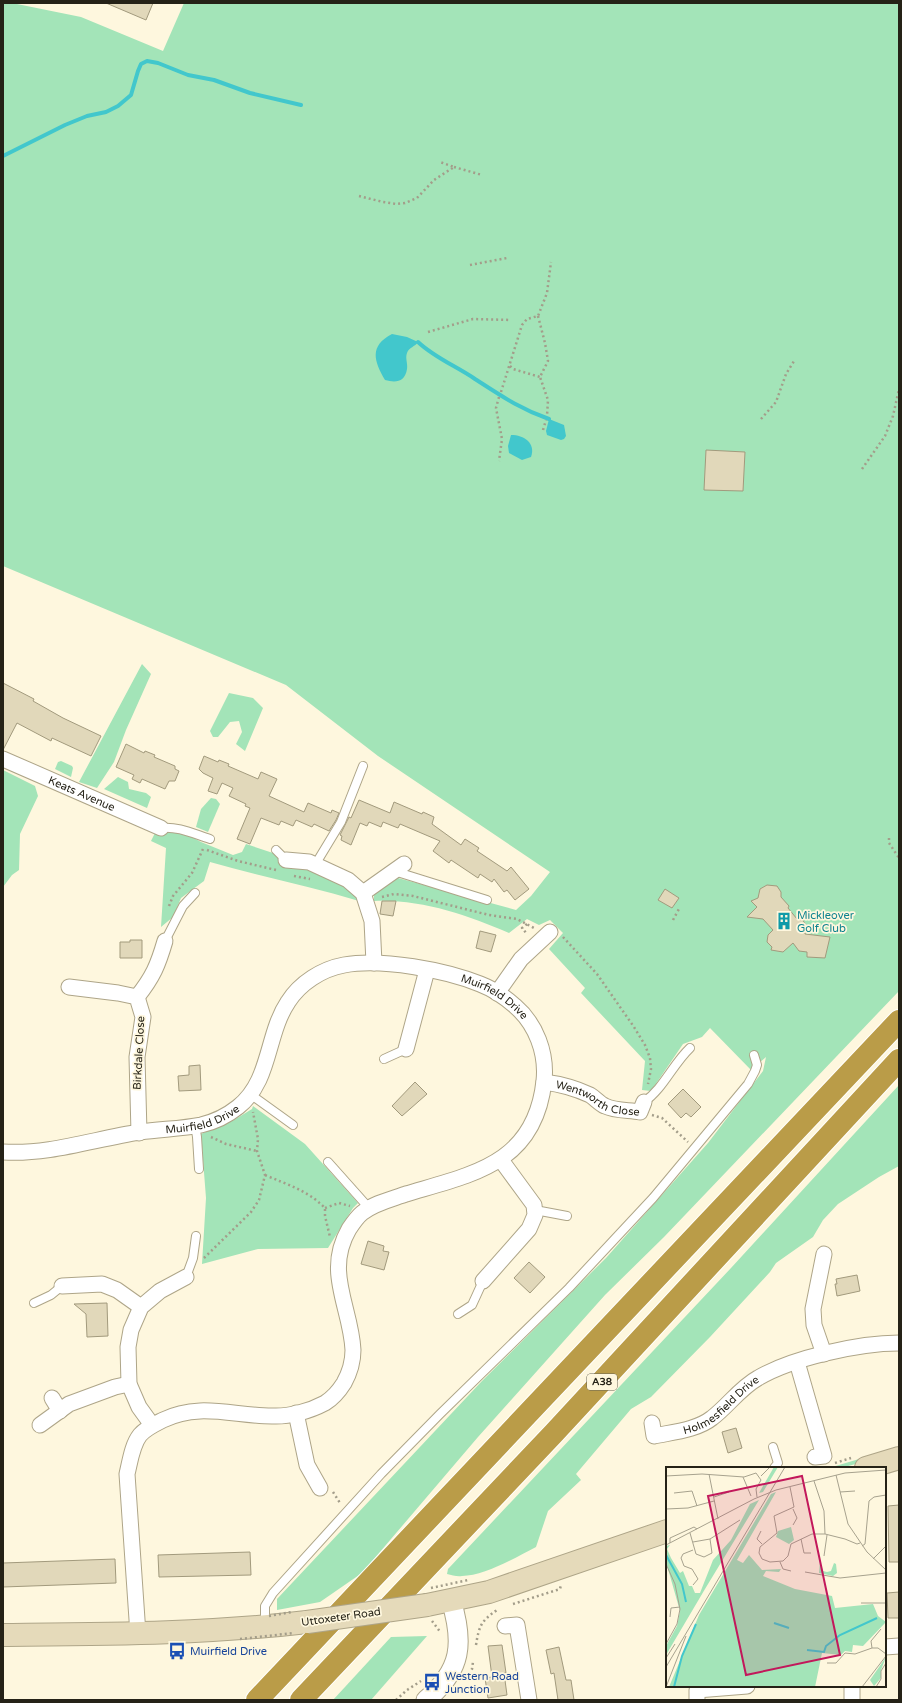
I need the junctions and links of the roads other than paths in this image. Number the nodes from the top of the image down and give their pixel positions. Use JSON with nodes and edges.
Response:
{"nodes":[{"id":1,"x":3,"y":759,"type":"edge"},
{"id":2,"x":363,"y":766,"type":"dead end"},
{"id":3,"x":161,"y":828,"type":"joint"},
{"id":4,"x":210,"y":839,"type":"dead end"},
{"id":5,"x":283,"y":864,"type":"road end"},
{"id":6,"x":315,"y":865,"type":"junction"},
{"id":7,"x":398,"y":868,"type":"joint"},
{"id":8,"x":195,"y":894,"type":"dead end"},
{"id":9,"x":364,"y":897,"type":"junction"},
{"id":10,"x":487,"y":900,"type":"dead end"},
{"id":11,"x":536,"y":932,"type":"road end"},
{"id":12,"x":165,"y":940,"type":"joint"},
{"id":13,"x":374,"y":963,"type":"junction"},
{"id":14,"x":427,"y":970,"type":"junction"},
{"id":15,"x":69,"y":987,"type":"dead end"},
{"id":16,"x":497,"y":993,"type":"junction"},
{"id":17,"x":137,"y":997,"type":"junction"},
{"id":18,"x":899,"y":1021,"type":"edge"},
{"id":19,"x":690,"y":1048,"type":"dead end"},
{"id":20,"x":406,"y":1049,"type":"joint"},
{"id":21,"x":754,"y":1055,"type":"dead end"},
{"id":22,"x":384,"y":1059,"type":"dead end"},
{"id":23,"x":899,"y":1060,"type":"edge"},
{"id":24,"x":544,"y":1082,"type":"junction"},
{"id":25,"x":248,"y":1098,"type":"junction"},
{"id":26,"x":643,"y":1105,"type":"joint"},
{"id":27,"x":198,"y":1125,"type":"junction"},
{"id":28,"x":293,"y":1125,"type":"dead end"},
{"id":29,"x":139,"y":1132,"type":"junction"},
{"id":30,"x":3,"y":1152,"type":"edge"},
{"id":31,"x":501,"y":1160,"type":"junction"},
{"id":32,"x":328,"y":1162,"type":"dead end"},
{"id":33,"x":199,"y":1168,"type":"dead end"},
{"id":34,"x":366,"y":1210,"type":"junction"},
{"id":35,"x":535,"y":1210,"type":"junction"},
{"id":36,"x":568,"y":1216,"type":"dead end"},
{"id":37,"x":196,"y":1236,"type":"dead end"},
{"id":38,"x":824,"y":1254,"type":"dead end"},
{"id":39,"x":186,"y":1277,"type":"joint"},
{"id":40,"x":483,"y":1281,"type":"joint"},
{"id":41,"x":62,"y":1286,"type":"joint"},
{"id":42,"x":34,"y":1303,"type":"dead end"},
{"id":43,"x":141,"y":1307,"type":"junction"},
{"id":44,"x":458,"y":1314,"type":"dead end"},
{"id":45,"x":899,"y":1344,"type":"edge"},
{"id":46,"x":824,"y":1354,"type":"junction"},
{"id":47,"x":797,"y":1362,"type":"junction"},
{"id":48,"x":129,"y":1384,"type":"junction"},
{"id":49,"x":296,"y":1413,"type":"junction"},
{"id":50,"x":652,"y":1423,"type":"dead end"},
{"id":51,"x":40,"y":1425,"type":"dead end"},
{"id":52,"x":152,"y":1425,"type":"junction"},
{"id":53,"x":773,"y":1447,"type":"dead end"},
{"id":54,"x":815,"y":1457,"type":"dead end"},
{"id":55,"x":899,"y":1458,"type":"edge"},
{"id":56,"x":775,"y":1467,"type":"edge"},
{"id":57,"x":869,"y":1467,"type":"edge"},
{"id":58,"x":320,"y":1488,"type":"road end"},
{"id":59,"x":666,"y":1531,"type":"edge"},
{"id":60,"x":452,"y":1600,"type":"junction"},
{"id":61,"x":505,"y":1626,"type":"dead end"},
{"id":62,"x":264,"y":1627,"type":"junction"},
{"id":63,"x":138,"y":1634,"type":"junction"},
{"id":64,"x":3,"y":1635,"type":"edge"},
{"id":65,"x":899,"y":1646,"type":"edge"},
{"id":66,"x":886,"y":1647,"type":"edge"},
{"id":67,"x":734,"y":1687,"type":"edge"},
{"id":68,"x":852,"y":1687,"type":"edge"},
{"id":69,"x":257,"y":1700,"type":"edge"},
{"id":70,"x":300,"y":1700,"type":"edge"},
{"id":71,"x":426,"y":1700,"type":"edge"},
{"id":72,"x":529,"y":1700,"type":"edge"},
{"id":73,"x":697,"y":1700,"type":"edge"},
{"id":74,"x":852,"y":1700,"type":"edge"}],
"edges":[{"from":1,"to":3,"type":"street","name":"Keats Avenue"},
{"from":2,"to":6,"type":"lane"},
{"from":3,"to":4,"type":"lane"},
{"from":5,"to":6,"type":"street"},
{"from":6,"to":9,"type":"street"},
{"from":7,"to":9,"type":"street"},
{"from":7,"to":10,"type":"lane"},
{"from":8,"to":12,"type":"lane"},
{"from":9,"to":13,"type":"street"},
{"from":11,"to":16,"type":"street"},
{"from":12,"to":17,"type":"street"},
{"from":13,"to":14,"type":"street","name":"Muirfield Drive"},
{"from":13,"to":25,"type":"street","name":"Muirfield Drive"},
{"from":14,"to":16,"type":"street","name":"Muirfield Drive"},
{"from":14,"to":20,"type":"street"},
{"from":15,"to":17,"type":"street"},
{"from":16,"to":24,"type":"street","name":"Muirfield Drive"},
{"from":17,"to":29,"type":"street","name":"Birkdale Close"},
{"from":18,"to":69,"type":"highway","number":"A38"},
{"from":19,"to":26,"type":"lane"},
{"from":20,"to":22,"type":"lane"},
{"from":21,"to":62,"type":"lane"},
{"from":23,"to":70,"type":"highway","number":"A38"},
{"from":24,"to":26,"type":"street","name":"Wentworth Close"},
{"from":24,"to":31,"type":"street","name":"Muirfield Drive"},
{"from":25,"to":27,"type":"street","name":"Muirfield Drive"},
{"from":25,"to":28,"type":"lane"},
{"from":27,"to":29,"type":"street","name":"Muirfield Drive"},
{"from":27,"to":33,"type":"lane"},
{"from":29,"to":30,"type":"street","name":"Muirfield Drive"},
{"from":31,"to":34,"type":"street","name":"Muirfield Drive"},
{"from":31,"to":35,"type":"street"},
{"from":32,"to":34,"type":"lane"},
{"from":34,"to":49,"type":"street","name":"Muirfield Drive"},
{"from":35,"to":36,"type":"lane"},
{"from":35,"to":40,"type":"street"},
{"from":37,"to":39,"type":"lane"},
{"from":38,"to":46,"type":"street"},
{"from":39,"to":43,"type":"street"},
{"from":40,"to":44,"type":"lane"},
{"from":41,"to":42,"type":"lane"},
{"from":41,"to":43,"type":"street"},
{"from":43,"to":48,"type":"street"},
{"from":45,"to":46,"type":"street","name":"Holmesfield Drive"},
{"from":46,"to":47,"type":"street","name":"Holmesfield Drive"},
{"from":47,"to":50,"type":"street","name":"Holmesfield Drive"},
{"from":47,"to":54,"type":"street"},
{"from":48,"to":51,"type":"street"},
{"from":48,"to":52,"type":"street"},
{"from":49,"to":52,"type":"street","name":"Muirfield Drive"},
{"from":49,"to":58,"type":"street"},
{"from":52,"to":63,"type":"street","name":"Muirfield Drive"},
{"from":53,"to":56,"type":"lane"},
{"from":55,"to":57,"type":"main road"},
{"from":59,"to":60,"type":"main road","name":"Uttoxeter Road"},
{"from":60,"to":62,"type":"main road","name":"Uttoxeter Road","bridge":true},
{"from":60,"to":71,"type":"street"},
{"from":61,"to":72,"type":"street"},
{"from":62,"to":63,"type":"main road","name":"Uttoxeter Road"},
{"from":63,"to":64,"type":"main road","name":"Uttoxeter Road"},
{"from":65,"to":66,"type":"street"},
{"from":67,"to":73,"type":"street"},
{"from":68,"to":74,"type":"street"}]}
